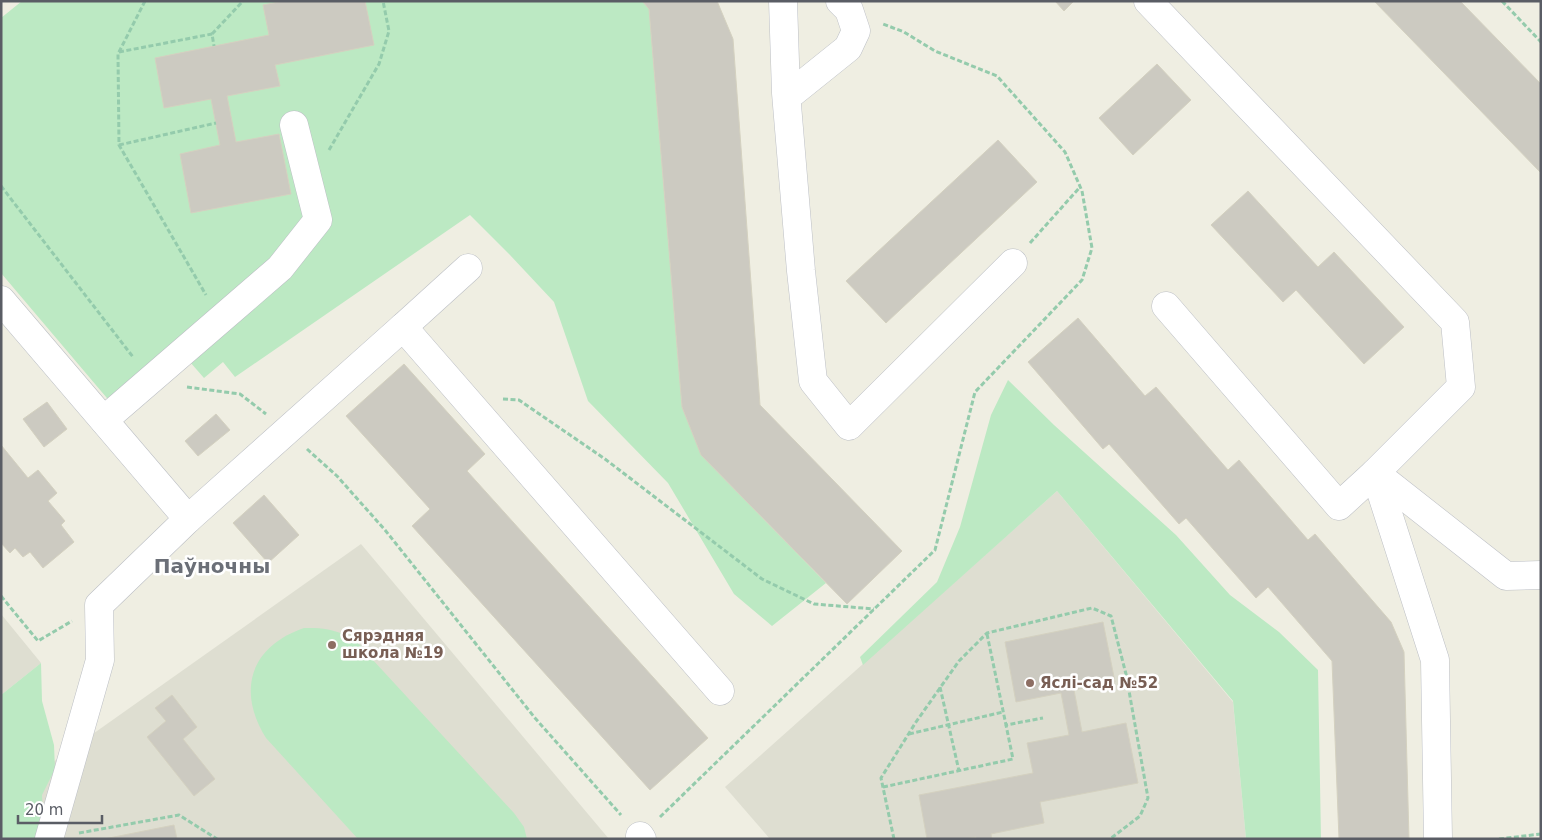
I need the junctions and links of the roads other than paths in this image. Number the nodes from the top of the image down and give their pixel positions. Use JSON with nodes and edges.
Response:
{"nodes":[{"id":1,"x":782,"y":1,"type":"edge"},
{"id":2,"x":1148,"y":1,"type":"edge"},
{"id":3,"x":845,"y":6,"type":"edge"},
{"id":4,"x":787,"y":97,"type":"junction"},
{"id":5,"x":294,"y":125,"type":"dead end"},
{"id":6,"x":1013,"y":263,"type":"road end"},
{"id":7,"x":468,"y":268,"type":"dead end"},
{"id":8,"x":1,"y":300,"type":"edge"},
{"id":9,"x":1166,"y":306,"type":"dead end"},
{"id":10,"x":402,"y":327,"type":"junction"},
{"id":11,"x":104,"y":420,"type":"junction"},
{"id":12,"x":1375,"y":473,"type":"junction"},
{"id":13,"x":188,"y":519,"type":"junction"},
{"id":14,"x":1541,"y":575,"type":"edge"},
{"id":15,"x":720,"y":691,"type":"dead end"},
{"id":16,"x":50,"y":838,"type":"edge"},
{"id":17,"x":1438,"y":839,"type":"edge"}],
"edges":[{"from":1,"to":4,"type":"lane"},
{"from":2,"to":12,"type":"lane"},
{"from":3,"to":4,"type":"lane"},
{"from":4,"to":6,"type":"lane"},
{"from":5,"to":11,"type":"lane"},
{"from":7,"to":10,"type":"lane"},
{"from":8,"to":11,"type":"lane"},
{"from":9,"to":12,"type":"lane"},
{"from":10,"to":13,"type":"lane"},
{"from":10,"to":15,"type":"lane"},
{"from":11,"to":13,"type":"lane"},
{"from":12,"to":14,"type":"lane"},
{"from":12,"to":17,"type":"lane"},
{"from":13,"to":16,"type":"lane"}]}
